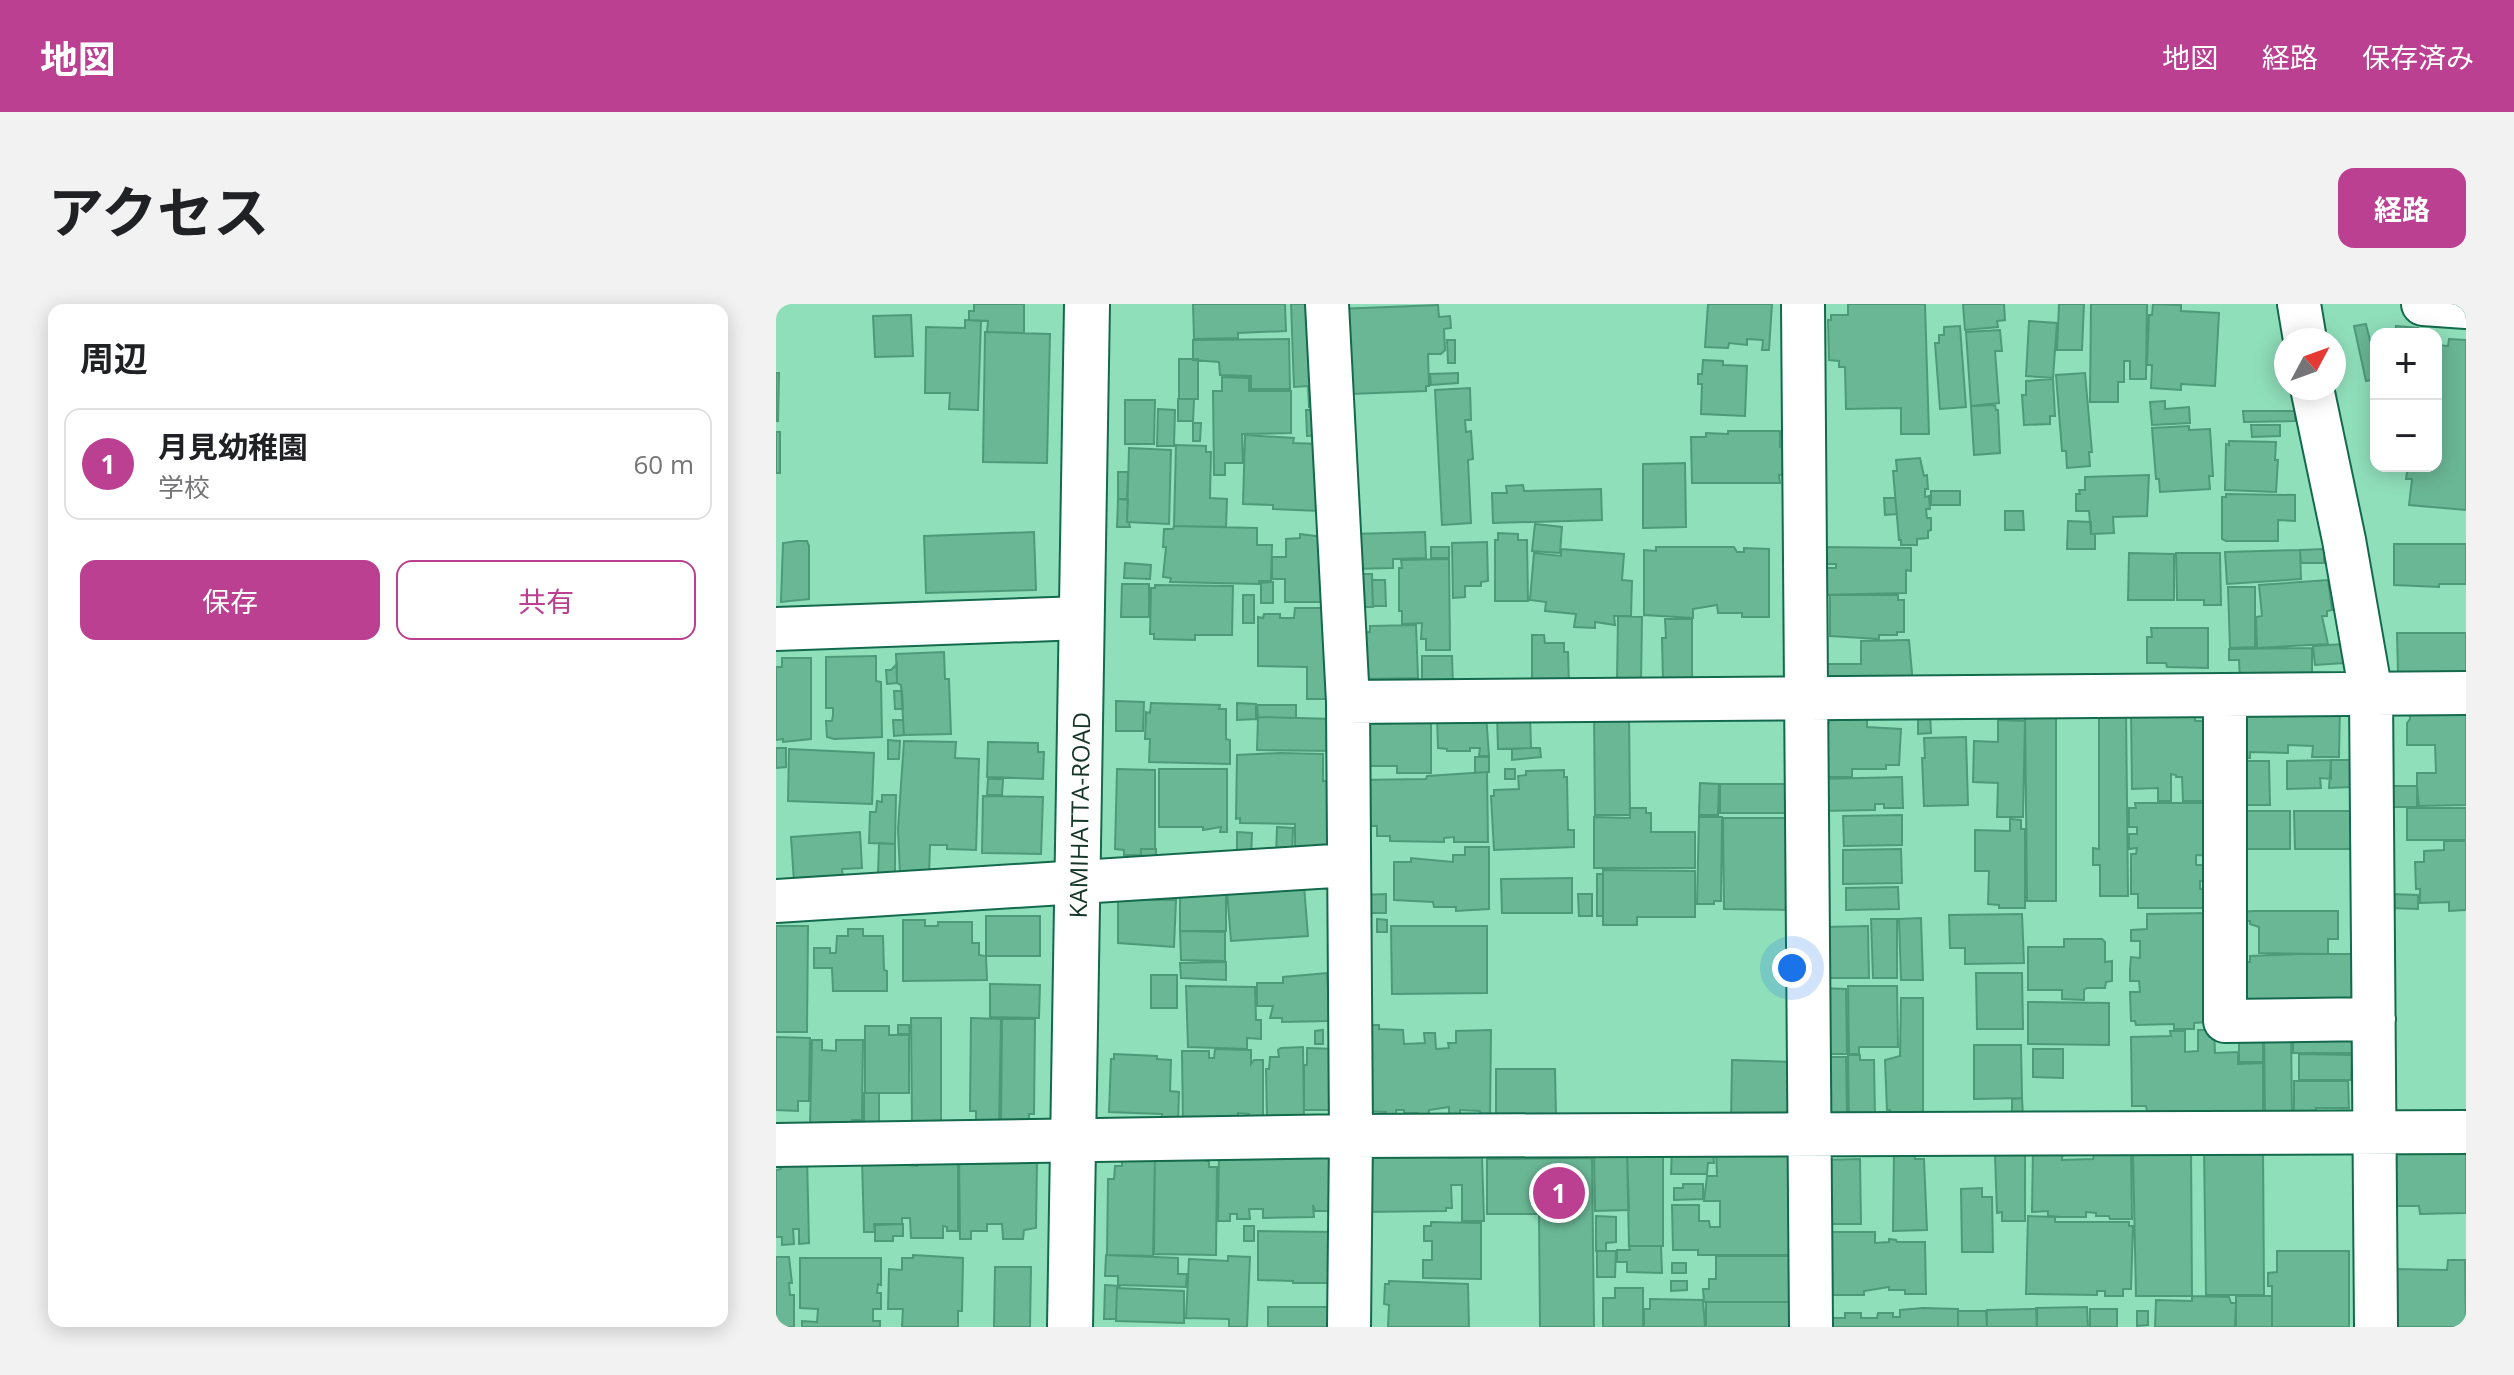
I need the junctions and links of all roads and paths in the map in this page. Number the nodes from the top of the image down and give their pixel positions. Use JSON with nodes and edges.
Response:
{"nodes":[{"id":1,"x":1087,"y":304,"type":"edge"},
{"id":2,"x":1327,"y":304,"type":"edge"},
{"id":3,"x":1803,"y":304,"type":"edge"},
{"id":4,"x":2299,"y":304,"type":"edge"},
{"id":5,"x":2423,"y":304,"type":"edge"},
{"id":6,"x":2466,"y":307,"type":"edge"},
{"id":7,"x":2303,"y":328,"type":"edge"},
{"id":8,"x":2315,"y":400,"type":"edge"},
{"id":9,"x":1082,"y":618,"type":"junction"},
{"id":10,"x":776,"y":629,"type":"edge"},
{"id":11,"x":2466,"y":693,"type":"edge"},
{"id":12,"x":2371,"y":694,"type":"junction"},
{"id":13,"x":2225,"y":696,"type":"junction"},
{"id":14,"x":1806,"y":700,"type":"junction"},
{"id":15,"x":1348,"y":702,"type":"junction"},
{"id":16,"x":1349,"y":865,"type":"junction"},
{"id":17,"x":1077,"y":882,"type":"junction"},
{"id":18,"x":776,"y":901,"type":"edge"},
{"id":19,"x":2374,"y":1019,"type":"junction"},
{"id":20,"x":2466,"y":1132,"type":"edge"},
{"id":21,"x":2375,"y":1133,"type":"junction"},
{"id":22,"x":1351,"y":1136,"type":"junction"},
{"id":23,"x":1810,"y":1136,"type":"junction"},
{"id":24,"x":1073,"y":1140,"type":"junction"},
{"id":25,"x":776,"y":1145,"type":"edge"},
{"id":26,"x":1070,"y":1327,"type":"edge"},
{"id":27,"x":1349,"y":1327,"type":"edge"},
{"id":28,"x":1811,"y":1327,"type":"edge"},
{"id":29,"x":2376,"y":1327,"type":"edge"}],
"edges":[{"from":1,"to":9,"type":"street","name":"KAMIHATTA-ROAD"},
{"from":2,"to":15,"type":"street"},
{"from":3,"to":14,"type":"street"},
{"from":4,"to":7,"type":"street"},
{"from":5,"to":6,"type":"street"},
{"from":8,"to":12,"type":"street"},
{"from":9,"to":10,"type":"street"},
{"from":9,"to":17,"type":"street","name":"KAMIHATTA-ROAD"},
{"from":11,"to":12,"type":"street"},
{"from":12,"to":13,"type":"street"},
{"from":12,"to":19,"type":"street"},
{"from":13,"to":14,"type":"street"},
{"from":13,"to":19,"type":"street"},
{"from":14,"to":15,"type":"street"},
{"from":14,"to":23,"type":"street"},
{"from":15,"to":16,"type":"street"},
{"from":16,"to":17,"type":"street"},
{"from":16,"to":22,"type":"street"},
{"from":17,"to":18,"type":"street"},
{"from":17,"to":24,"type":"street","name":"KAMIHATTA-ROAD"},
{"from":19,"to":21,"type":"street"},
{"from":20,"to":21,"type":"street"},
{"from":21,"to":23,"type":"street"},
{"from":21,"to":29,"type":"street"},
{"from":22,"to":23,"type":"street"},
{"from":22,"to":24,"type":"street"},
{"from":22,"to":27,"type":"street"},
{"from":23,"to":28,"type":"street"},
{"from":24,"to":25,"type":"street"},
{"from":24,"to":26,"type":"street","name":"KAMIHATTA-ROAD"}]}
